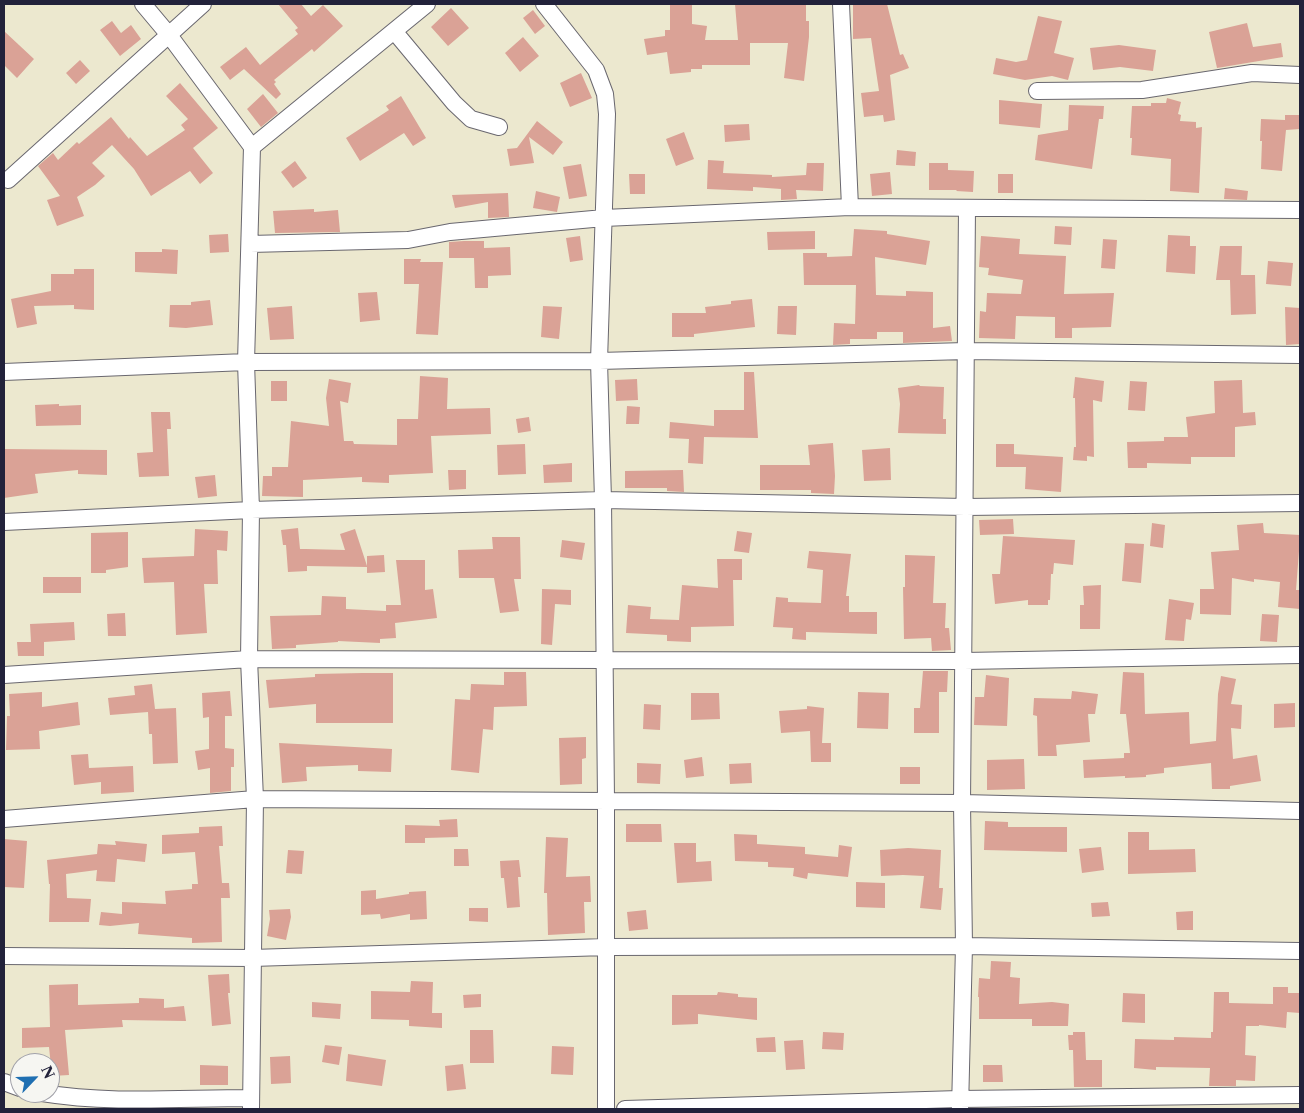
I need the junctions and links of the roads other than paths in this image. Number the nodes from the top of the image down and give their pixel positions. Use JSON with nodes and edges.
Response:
{"nodes":[{"id":1,"x":143,"y":4,"type":"edge"},
{"id":2,"x":203,"y":4,"type":"edge"},
{"id":3,"x":427,"y":4,"type":"edge"},
{"id":4,"x":544,"y":4,"type":"edge"},
{"id":5,"x":841,"y":4,"type":"edge"},
{"id":6,"x":394,"y":31,"type":"junction"},
{"id":7,"x":169,"y":35,"type":"junction"},
{"id":8,"x":1300,"y":75,"type":"edge"},
{"id":9,"x":1037,"y":91,"type":"dead end"},
{"id":10,"x":499,"y":126,"type":"dead end"},
{"id":11,"x":252,"y":147,"type":"junction"},
{"id":12,"x":8,"y":180,"type":"dead end"},
{"id":13,"x":850,"y":207,"type":"junction"},
{"id":14,"x":967,"y":208,"type":"junction"},
{"id":15,"x":1300,"y":210,"type":"edge"},
{"id":16,"x":604,"y":218,"type":"junction"},
{"id":17,"x":250,"y":244,"type":"junction"},
{"id":18,"x":966,"y":351,"type":"junction"},
{"id":19,"x":1300,"y":355,"type":"edge"},
{"id":20,"x":599,"y":361,"type":"junction"},
{"id":21,"x":246,"y":362,"type":"junction"},
{"id":22,"x":4,"y":372,"type":"edge"},
{"id":23,"x":603,"y":500,"type":"junction"},
{"id":24,"x":1300,"y":503,"type":"edge"},
{"id":25,"x":965,"y":507,"type":"junction"},
{"id":26,"x":251,"y":510,"type":"junction"},
{"id":27,"x":4,"y":522,"type":"edge"},
{"id":28,"x":1300,"y":656,"type":"edge"},
{"id":29,"x":249,"y":659,"type":"junction"},
{"id":30,"x":604,"y":660,"type":"junction"},
{"id":31,"x":964,"y":660,"type":"junction"},
{"id":32,"x":4,"y":675,"type":"edge"},
{"id":33,"x":255,"y":799,"type":"junction"},
{"id":34,"x":606,"y":800,"type":"junction"},
{"id":35,"x":962,"y":803,"type":"junction"},
{"id":36,"x":1300,"y":811,"type":"edge"},
{"id":37,"x":4,"y":819,"type":"edge"},
{"id":38,"x":964,"y":946,"type":"junction"},
{"id":39,"x":606,"y":947,"type":"junction"},
{"id":40,"x":1300,"y":951,"type":"edge"},
{"id":41,"x":4,"y":956,"type":"edge"},
{"id":42,"x":252,"y":958,"type":"junction"},
{"id":43,"x":1300,"y":1095,"type":"edge"},
{"id":44,"x":60,"y":1096,"type":"edge"},
{"id":45,"x":251,"y":1104,"type":"edge"},
{"id":46,"x":960,"y":1104,"type":"edge"},
{"id":47,"x":606,"y":1109,"type":"edge"},
{"id":48,"x":625,"y":1109,"type":"edge"}],
"edges":[{"from":1,"to":7,"type":"street"},
{"from":2,"to":7,"type":"street"},
{"from":3,"to":6,"type":"street"},
{"from":4,"to":16,"type":"street"},
{"from":5,"to":13,"type":"street"},
{"from":6,"to":10,"type":"street"},
{"from":6,"to":11,"type":"street"},
{"from":7,"to":11,"type":"street"},
{"from":7,"to":12,"type":"street"},
{"from":8,"to":9,"type":"street"},
{"from":11,"to":17,"type":"street"},
{"from":13,"to":14,"type":"street"},
{"from":13,"to":16,"type":"street"},
{"from":14,"to":15,"type":"street"},
{"from":14,"to":18,"type":"street"},
{"from":16,"to":17,"type":"street"},
{"from":16,"to":20,"type":"street"},
{"from":17,"to":21,"type":"street"},
{"from":18,"to":19,"type":"street"},
{"from":18,"to":20,"type":"street"},
{"from":18,"to":25,"type":"street"},
{"from":20,"to":21,"type":"street"},
{"from":20,"to":23,"type":"street"},
{"from":21,"to":22,"type":"street"},
{"from":21,"to":26,"type":"street"},
{"from":23,"to":25,"type":"street"},
{"from":23,"to":26,"type":"street"},
{"from":23,"to":30,"type":"street"},
{"from":24,"to":25,"type":"street"},
{"from":25,"to":31,"type":"street"},
{"from":26,"to":27,"type":"street"},
{"from":26,"to":29,"type":"street"},
{"from":28,"to":31,"type":"street"},
{"from":29,"to":30,"type":"street"},
{"from":29,"to":32,"type":"street"},
{"from":29,"to":33,"type":"street"},
{"from":30,"to":31,"type":"street"},
{"from":30,"to":34,"type":"street"},
{"from":31,"to":35,"type":"street"},
{"from":33,"to":34,"type":"street"},
{"from":33,"to":37,"type":"street"},
{"from":33,"to":42,"type":"street"},
{"from":34,"to":35,"type":"street"},
{"from":34,"to":39,"type":"street"},
{"from":35,"to":36,"type":"street"},
{"from":35,"to":38,"type":"street"},
{"from":38,"to":39,"type":"street"},
{"from":38,"to":40,"type":"street"},
{"from":38,"to":46,"type":"street"},
{"from":39,"to":42,"type":"street"},
{"from":39,"to":47,"type":"street"},
{"from":41,"to":42,"type":"street"},
{"from":42,"to":45,"type":"street"},
{"from":43,"to":46,"type":"street"},
{"from":44,"to":45,"type":"street"},
{"from":46,"to":48,"type":"street"}]}
